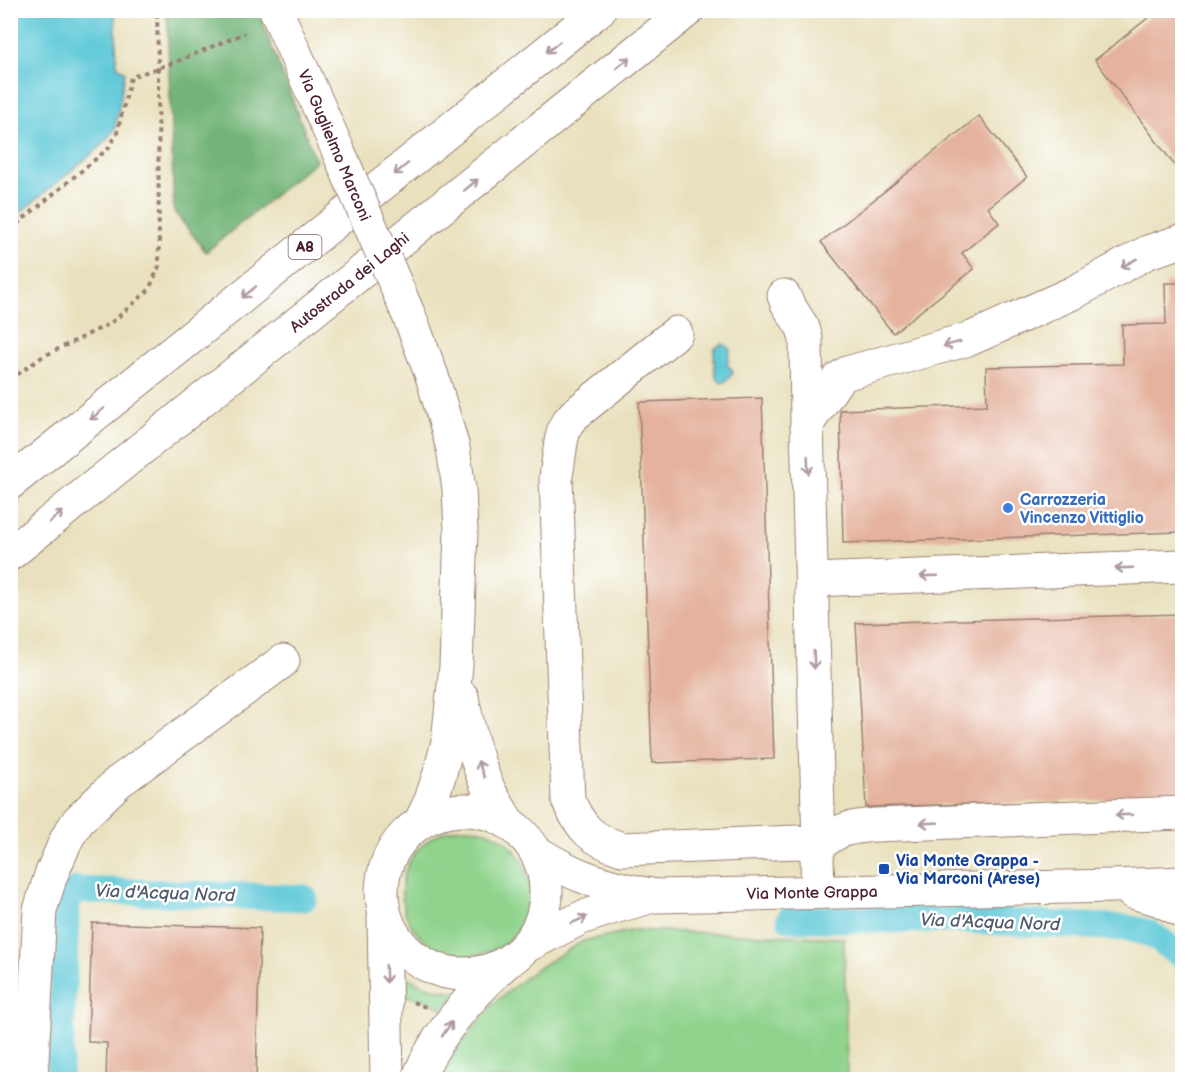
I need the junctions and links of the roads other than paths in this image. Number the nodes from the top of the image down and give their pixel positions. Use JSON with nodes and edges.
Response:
{"nodes":[{"id":1,"x":276,"y":10,"type":"edge"},
{"id":2,"x":599,"y":10,"type":"edge"},
{"id":3,"x":688,"y":10,"type":"edge"},
{"id":4,"x":1182,"y":241,"type":"edge"},
{"id":5,"x":784,"y":296,"type":"dead end"},
{"id":6,"x":676,"y":333,"type":"dead end"},
{"id":7,"x":807,"y":424,"type":"junction"},
{"id":8,"x":10,"y":483,"type":"edge"},
{"id":9,"x":10,"y":554,"type":"edge"},
{"id":10,"x":1182,"y":566,"type":"edge"},
{"id":11,"x":812,"y":580,"type":"junction"},
{"id":12,"x":283,"y":661,"type":"dead end"},
{"id":13,"x":456,"y":666,"type":"junction"},
{"id":14,"x":1182,"y":813,"type":"edge"},
{"id":15,"x":421,"y":821,"type":"junction"},
{"id":16,"x":507,"y":821,"type":"junction"},
{"id":17,"x":819,"y":844,"type":"junction"},
{"id":18,"x":536,"y":852,"type":"junction"},
{"id":19,"x":1182,"y":883,"type":"edge"},
{"id":20,"x":1113,"y":886,"type":"junction"},
{"id":21,"x":818,"y":892,"type":"junction"},
{"id":22,"x":656,"y":896,"type":"junction"},
{"id":23,"x":1182,"y":911,"type":"edge"},
{"id":24,"x":384,"y":915,"type":"junction"},
{"id":25,"x":515,"y":955,"type":"junction"},
{"id":26,"x":31,"y":1080,"type":"edge"},
{"id":27,"x":387,"y":1080,"type":"edge"},
{"id":28,"x":418,"y":1080,"type":"edge"}],
"edges":[{"from":1,"to":13,"type":"main road","name":"Via Guglielmo Marconi","bridge":true},
{"from":2,"to":8,"type":"main road","number":"A8","one_way":true},
{"from":9,"to":3,"type":"main road","name":"Autostrada dei Laghi","one_way":true},
{"from":4,"to":7,"type":"main road","one_way":true},
{"from":5,"to":7,"type":"main road"},
{"from":6,"to":17,"type":"main road"},
{"from":7,"to":11,"type":"main road","one_way":true},
{"from":10,"to":11,"type":"main road","one_way":true},
{"from":11,"to":17,"type":"main road","one_way":true},
{"from":12,"to":26,"type":"main road"},
{"from":13,"to":15,"type":"main road","name":"Via Guglielmo Marconi"},
{"from":16,"to":13,"type":"main road","name":"Via Guglielmo Marconi","one_way":true},
{"from":14,"to":17,"type":"main road","one_way":true},
{"from":15,"to":16,"type":"main road"},
{"from":15,"to":24,"type":"main road"},
{"from":16,"to":18,"type":"main road"},
{"from":17,"to":21,"type":"main road"},
{"from":18,"to":22,"type":"main road","name":"Via Monte Grappa"},
{"from":18,"to":25,"type":"main road"},
{"from":19,"to":20,"type":"main road","name":"Via Monte Grappa"},
{"from":20,"to":21,"type":"main road","name":"Via Monte Grappa"},
{"from":20,"to":23,"type":"main road","name":"Via Monte Grappa"},
{"from":21,"to":22,"type":"main road","name":"Via Monte Grappa"},
{"from":25,"to":22,"type":"main road","name":"Via Monte Grappa","one_way":true},
{"from":24,"to":25,"type":"main road"},
{"from":24,"to":27,"type":"main road","one_way":true},
{"from":28,"to":25,"type":"main road","one_way":true}]}
